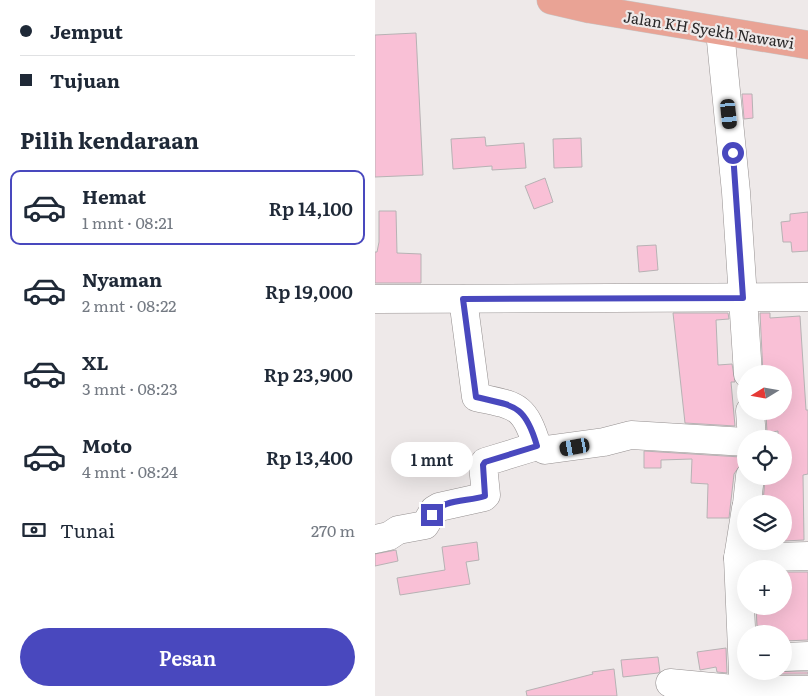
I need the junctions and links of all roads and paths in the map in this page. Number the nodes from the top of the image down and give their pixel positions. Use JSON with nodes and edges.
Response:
{"nodes":[{"id":1,"x":551,"y":0,"type":"edge"},
{"id":2,"x":720,"y":31,"type":"junction"},
{"id":3,"x":808,"y":45,"type":"edge"},
{"id":4,"x":808,"y":297,"type":"edge"},
{"id":5,"x":743,"y":298,"type":"junction"},
{"id":6,"x":375,"y":299,"type":"edge"},
{"id":7,"x":463,"y":299,"type":"junction"},
{"id":8,"x":747,"y":365,"type":"edge"},
{"id":9,"x":737,"y":441,"type":"edge"},
{"id":10,"x":537,"y":446,"type":"junction"},
{"id":11,"x":375,"y":539,"type":"edge"},
{"id":12,"x":740,"y":550,"type":"edge"},
{"id":13,"x":808,"y":556,"type":"edge"},
{"id":14,"x":739,"y":558,"type":"junction"},
{"id":15,"x":741,"y":625,"type":"edge"},
{"id":16,"x":808,"y":656,"type":"edge"},
{"id":17,"x":792,"y":657,"type":"edge"},
{"id":18,"x":744,"y":680,"type":"edge"},
{"id":19,"x":670,"y":683,"type":"dead end"},
{"id":20,"x":808,"y":690,"type":"edge"},
{"id":21,"x":744,"y":693,"type":"edge"}],
"edges":[{"from":1,"to":2,"type":"main road","name":"Jalan KH Syekh Nawawi"},
{"from":2,"to":3,"type":"main road","name":"Jalan KH Syekh Nawawi"},
{"from":2,"to":5,"type":"street"},
{"from":4,"to":5,"type":"street"},
{"from":5,"to":7,"type":"street"},
{"from":5,"to":8,"type":"street"},
{"from":6,"to":7,"type":"street"},
{"from":7,"to":10,"type":"street"},
{"from":9,"to":10,"type":"street"},
{"from":10,"to":11,"type":"street"},
{"from":12,"to":14,"type":"street"},
{"from":13,"to":14,"type":"street"},
{"from":14,"to":15,"type":"street"},
{"from":16,"to":17,"type":"street"},
{"from":18,"to":21,"type":"street"},
{"from":19,"to":21,"type":"street"},
{"from":20,"to":21,"type":"street"}]}
